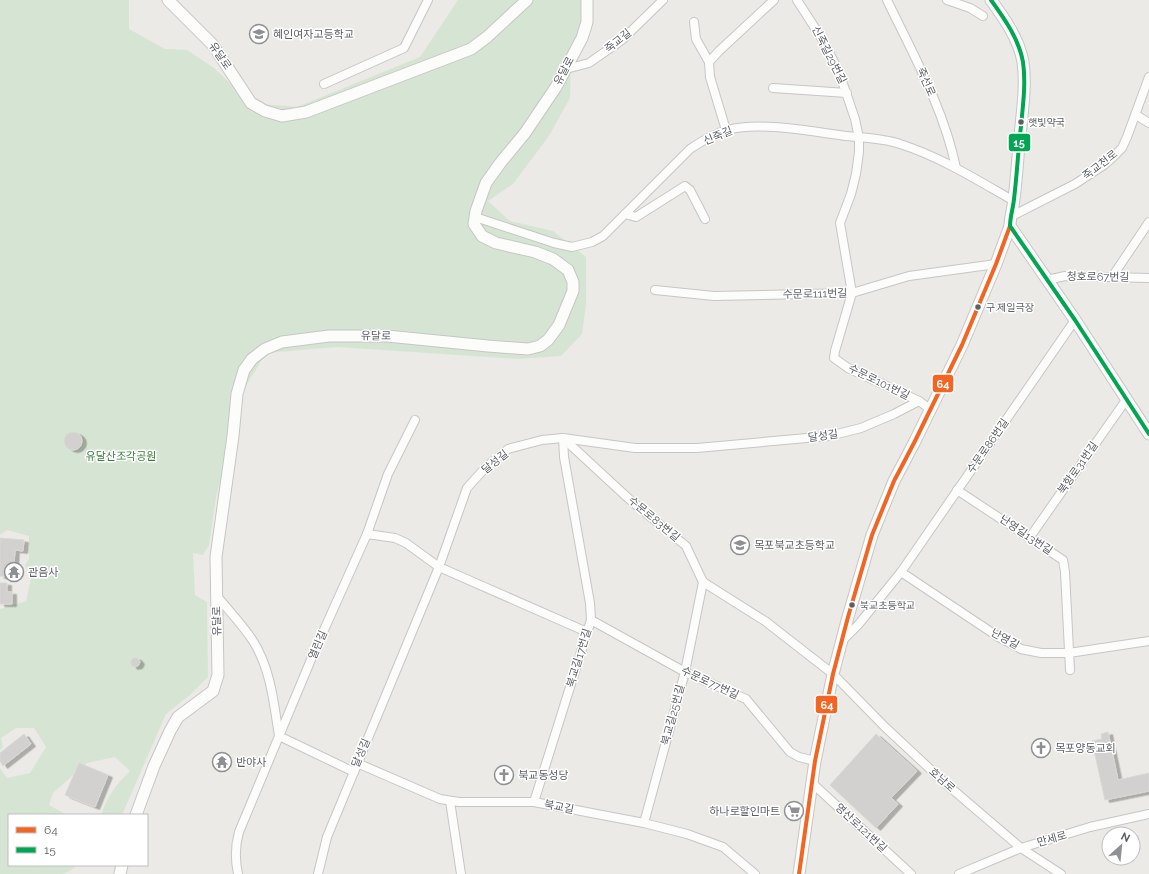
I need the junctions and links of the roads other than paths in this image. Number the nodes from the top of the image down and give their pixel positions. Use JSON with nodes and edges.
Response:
{"nodes":[{"id":1,"x":168,"y":0,"type":"edge"},
{"id":2,"x":428,"y":0,"type":"edge"},
{"id":3,"x":527,"y":0,"type":"edge"},
{"id":4,"x":587,"y":0,"type":"edge"},
{"id":5,"x":663,"y":0,"type":"edge"},
{"id":6,"x":774,"y":0,"type":"edge"},
{"id":7,"x":797,"y":0,"type":"edge"},
{"id":8,"x":887,"y":0,"type":"edge"},
{"id":9,"x":948,"y":0,"type":"edge"},
{"id":10,"x":991,"y":0,"type":"edge"},
{"id":11,"x":983,"y":16,"type":"dead end"},
{"id":12,"x":694,"y":22,"type":"dead end"},
{"id":13,"x":709,"y":62,"type":"junction"},
{"id":14,"x":566,"y":69,"type":"junction"},
{"id":15,"x":1149,"y":77,"type":"edge"},
{"id":16,"x":324,"y":84,"type":"dead end"},
{"id":17,"x":773,"y":88,"type":"dead end"},
{"id":18,"x":847,"y":93,"type":"junction"},
{"id":19,"x":1136,"y":115,"type":"junction"},
{"id":20,"x":1149,"y":123,"type":"edge"},
{"id":21,"x":726,"y":130,"type":"junction"},
{"id":22,"x":859,"y":138,"type":"junction"},
{"id":23,"x":956,"y":168,"type":"junction"},
{"id":24,"x":1014,"y":201,"type":"junction"},
{"id":25,"x":625,"y":214,"type":"junction"},
{"id":26,"x":475,"y":217,"type":"junction"},
{"id":27,"x":705,"y":219,"type":"dead end"},
{"id":28,"x":1010,"y":222,"type":"junction"},
{"id":29,"x":1149,"y":222,"type":"edge"},
{"id":30,"x":996,"y":264,"type":"junction"},
{"id":31,"x":1112,"y":277,"type":"junction"},
{"id":32,"x":1149,"y":278,"type":"edge"},
{"id":33,"x":1048,"y":280,"type":"junction"},
{"id":34,"x":655,"y":290,"type":"dead end"},
{"id":35,"x":852,"y":293,"type":"junction"},
{"id":36,"x":1076,"y":320,"type":"junction"},
{"id":37,"x":1126,"y":400,"type":"junction"},
{"id":38,"x":919,"y":401,"type":"junction"},
{"id":39,"x":930,"y":409,"type":"junction"},
{"id":40,"x":415,"y":420,"type":"dead end"},
{"id":41,"x":1149,"y":434,"type":"edge"},
{"id":42,"x":563,"y":438,"type":"junction"},
{"id":43,"x":957,"y":490,"type":"junction"},
{"id":44,"x":367,"y":534,"type":"junction"},
{"id":45,"x":1030,"y":537,"type":"junction"},
{"id":46,"x":439,"y":567,"type":"junction"},
{"id":47,"x":901,"y":572,"type":"junction"},
{"id":48,"x":704,"y":582,"type":"junction"},
{"id":49,"x":216,"y":596,"type":"junction"},
{"id":50,"x":591,"y":620,"type":"junction"},
{"id":51,"x":587,"y":632,"type":"junction"},
{"id":52,"x":842,"y":641,"type":"junction"},
{"id":53,"x":1149,"y":641,"type":"edge"},
{"id":54,"x":1069,"y":653,"type":"junction"},
{"id":55,"x":1070,"y":670,"type":"dead end"},
{"id":56,"x":685,"y":672,"type":"junction"},
{"id":57,"x":833,"y":674,"type":"junction"},
{"id":58,"x":279,"y":736,"type":"junction"},
{"id":59,"x":815,"y":761,"type":"junction"},
{"id":60,"x":357,"y":763,"type":"junction"},
{"id":61,"x":354,"y":772,"type":"junction"},
{"id":62,"x":812,"y":783,"type":"junction"},
{"id":63,"x":450,"y":801,"type":"junction"},
{"id":64,"x":534,"y":802,"type":"junction"},
{"id":65,"x":136,"y":814,"type":"edge"},
{"id":66,"x":1149,"y":814,"type":"edge"},
{"id":67,"x":644,"y":823,"type":"junction"},
{"id":68,"x":1021,"y":848,"type":"junction"},
{"id":69,"x":238,"y":874,"type":"edge"},
{"id":70,"x":318,"y":874,"type":"edge"},
{"id":71,"x":461,"y":874,"type":"edge"},
{"id":72,"x":754,"y":874,"type":"edge"},
{"id":73,"x":799,"y":874,"type":"edge"},
{"id":74,"x":911,"y":874,"type":"edge"},
{"id":75,"x":959,"y":874,"type":"edge"},
{"id":76,"x":1061,"y":874,"type":"edge"}],
"edges":[{"from":1,"to":3,"type":"street","name":"유달로"},
{"from":2,"to":16,"type":"street"},
{"from":4,"to":14,"type":"street","name":"유달로"},
{"from":5,"to":14,"type":"street","name":"죽교길"},
{"from":6,"to":13,"type":"street"},
{"from":7,"to":18,"type":"street","name":"신죽길29번길"},
{"from":8,"to":23,"type":"street","name":"죽선로"},
{"from":9,"to":11,"type":"street"},
{"from":10,"to":24,"type":"street"},
{"from":12,"to":13,"type":"street"},
{"from":13,"to":21,"type":"street"},
{"from":14,"to":26,"type":"street","name":"유달로"},
{"from":15,"to":19,"type":"street","name":"죽교천로"},
{"from":17,"to":18,"type":"street"},
{"from":18,"to":22,"type":"street","name":"신죽길29번길"},
{"from":19,"to":20,"type":"street"},
{"from":19,"to":28,"type":"street","name":"죽교천로"},
{"from":21,"to":22,"type":"street","name":"신죽길"},
{"from":21,"to":25,"type":"street","name":"신죽길"},
{"from":22,"to":23,"type":"street","name":"신죽길"},
{"from":22,"to":35,"type":"street","name":"신죽길29번길"},
{"from":23,"to":24,"type":"street","name":"신죽길"},
{"from":24,"to":28,"type":"street"},
{"from":25,"to":26,"type":"street","name":"신죽길"},
{"from":25,"to":27,"type":"street"},
{"from":26,"to":49,"type":"street","name":"유달로"},
{"from":28,"to":30,"type":"street"},
{"from":28,"to":33,"type":"street"},
{"from":29,"to":31,"type":"street"},
{"from":30,"to":35,"type":"street","name":"수문로111번길"},
{"from":30,"to":39,"type":"street"},
{"from":31,"to":32,"type":"street","name":"청호로67번길"},
{"from":31,"to":33,"type":"street","name":"청호로67번길"},
{"from":33,"to":36,"type":"street"},
{"from":34,"to":35,"type":"street","name":"수문로111번길"},
{"from":35,"to":38,"type":"street","name":"수문로101번길"},
{"from":36,"to":37,"type":"street"},
{"from":36,"to":43,"type":"street","name":"수문로86번길"},
{"from":37,"to":41,"type":"street"},
{"from":37,"to":45,"type":"street","name":"북항로31번길"},
{"from":38,"to":39,"type":"street"},
{"from":38,"to":42,"type":"street","name":"달성길"},
{"from":39,"to":52,"type":"street"},
{"from":40,"to":44,"type":"street","name":"열린길"},
{"from":42,"to":46,"type":"street","name":"달성길"},
{"from":42,"to":48,"type":"street","name":"수문로83번길"},
{"from":42,"to":50,"type":"street","name":"북교길17번길"},
{"from":43,"to":45,"type":"street","name":"난영길13번길"},
{"from":43,"to":47,"type":"street","name":"수문로86번길"},
{"from":44,"to":46,"type":"street"},
{"from":44,"to":58,"type":"street","name":"열린길"},
{"from":45,"to":54,"type":"street","name":"난영길13번길"},
{"from":46,"to":51,"type":"street"},
{"from":46,"to":60,"type":"street","name":"달성길"},
{"from":47,"to":52,"type":"street","name":"수문로86번길"},
{"from":47,"to":54,"type":"street","name":"난영길"},
{"from":48,"to":56,"type":"street","name":"북교길25번길"},
{"from":48,"to":57,"type":"street"},
{"from":49,"to":58,"type":"street"},
{"from":49,"to":65,"type":"street","name":"유달로"},
{"from":50,"to":51,"type":"street","name":"북교길17번길"},
{"from":50,"to":56,"type":"street","name":"수문로77번길"},
{"from":51,"to":64,"type":"street","name":"북교길17번길"},
{"from":52,"to":57,"type":"street"},
{"from":53,"to":54,"type":"street","name":"난영길"},
{"from":54,"to":55,"type":"street","name":"난영길13번길"},
{"from":56,"to":59,"type":"street","name":"수문로77번길"},
{"from":56,"to":67,"type":"street","name":"북교길25번길"},
{"from":57,"to":59,"type":"street"},
{"from":57,"to":68,"type":"street","name":"호남로"},
{"from":58,"to":61,"type":"street"},
{"from":58,"to":69,"type":"street","name":"열린길"},
{"from":59,"to":62,"type":"street"},
{"from":60,"to":61,"type":"street","name":"달성길"},
{"from":60,"to":63,"type":"street","name":"북교길"},
{"from":61,"to":70,"type":"street","name":"달성길"},
{"from":62,"to":73,"type":"street"},
{"from":62,"to":74,"type":"street","name":"영산로121번길"},
{"from":63,"to":64,"type":"street","name":"북교길"},
{"from":63,"to":71,"type":"street"},
{"from":64,"to":67,"type":"street","name":"북교길"},
{"from":66,"to":68,"type":"street","name":"만세로"},
{"from":67,"to":72,"type":"street","name":"북교길"},
{"from":68,"to":75,"type":"street","name":"만세로"},
{"from":68,"to":76,"type":"street","name":"호남로"}]}
